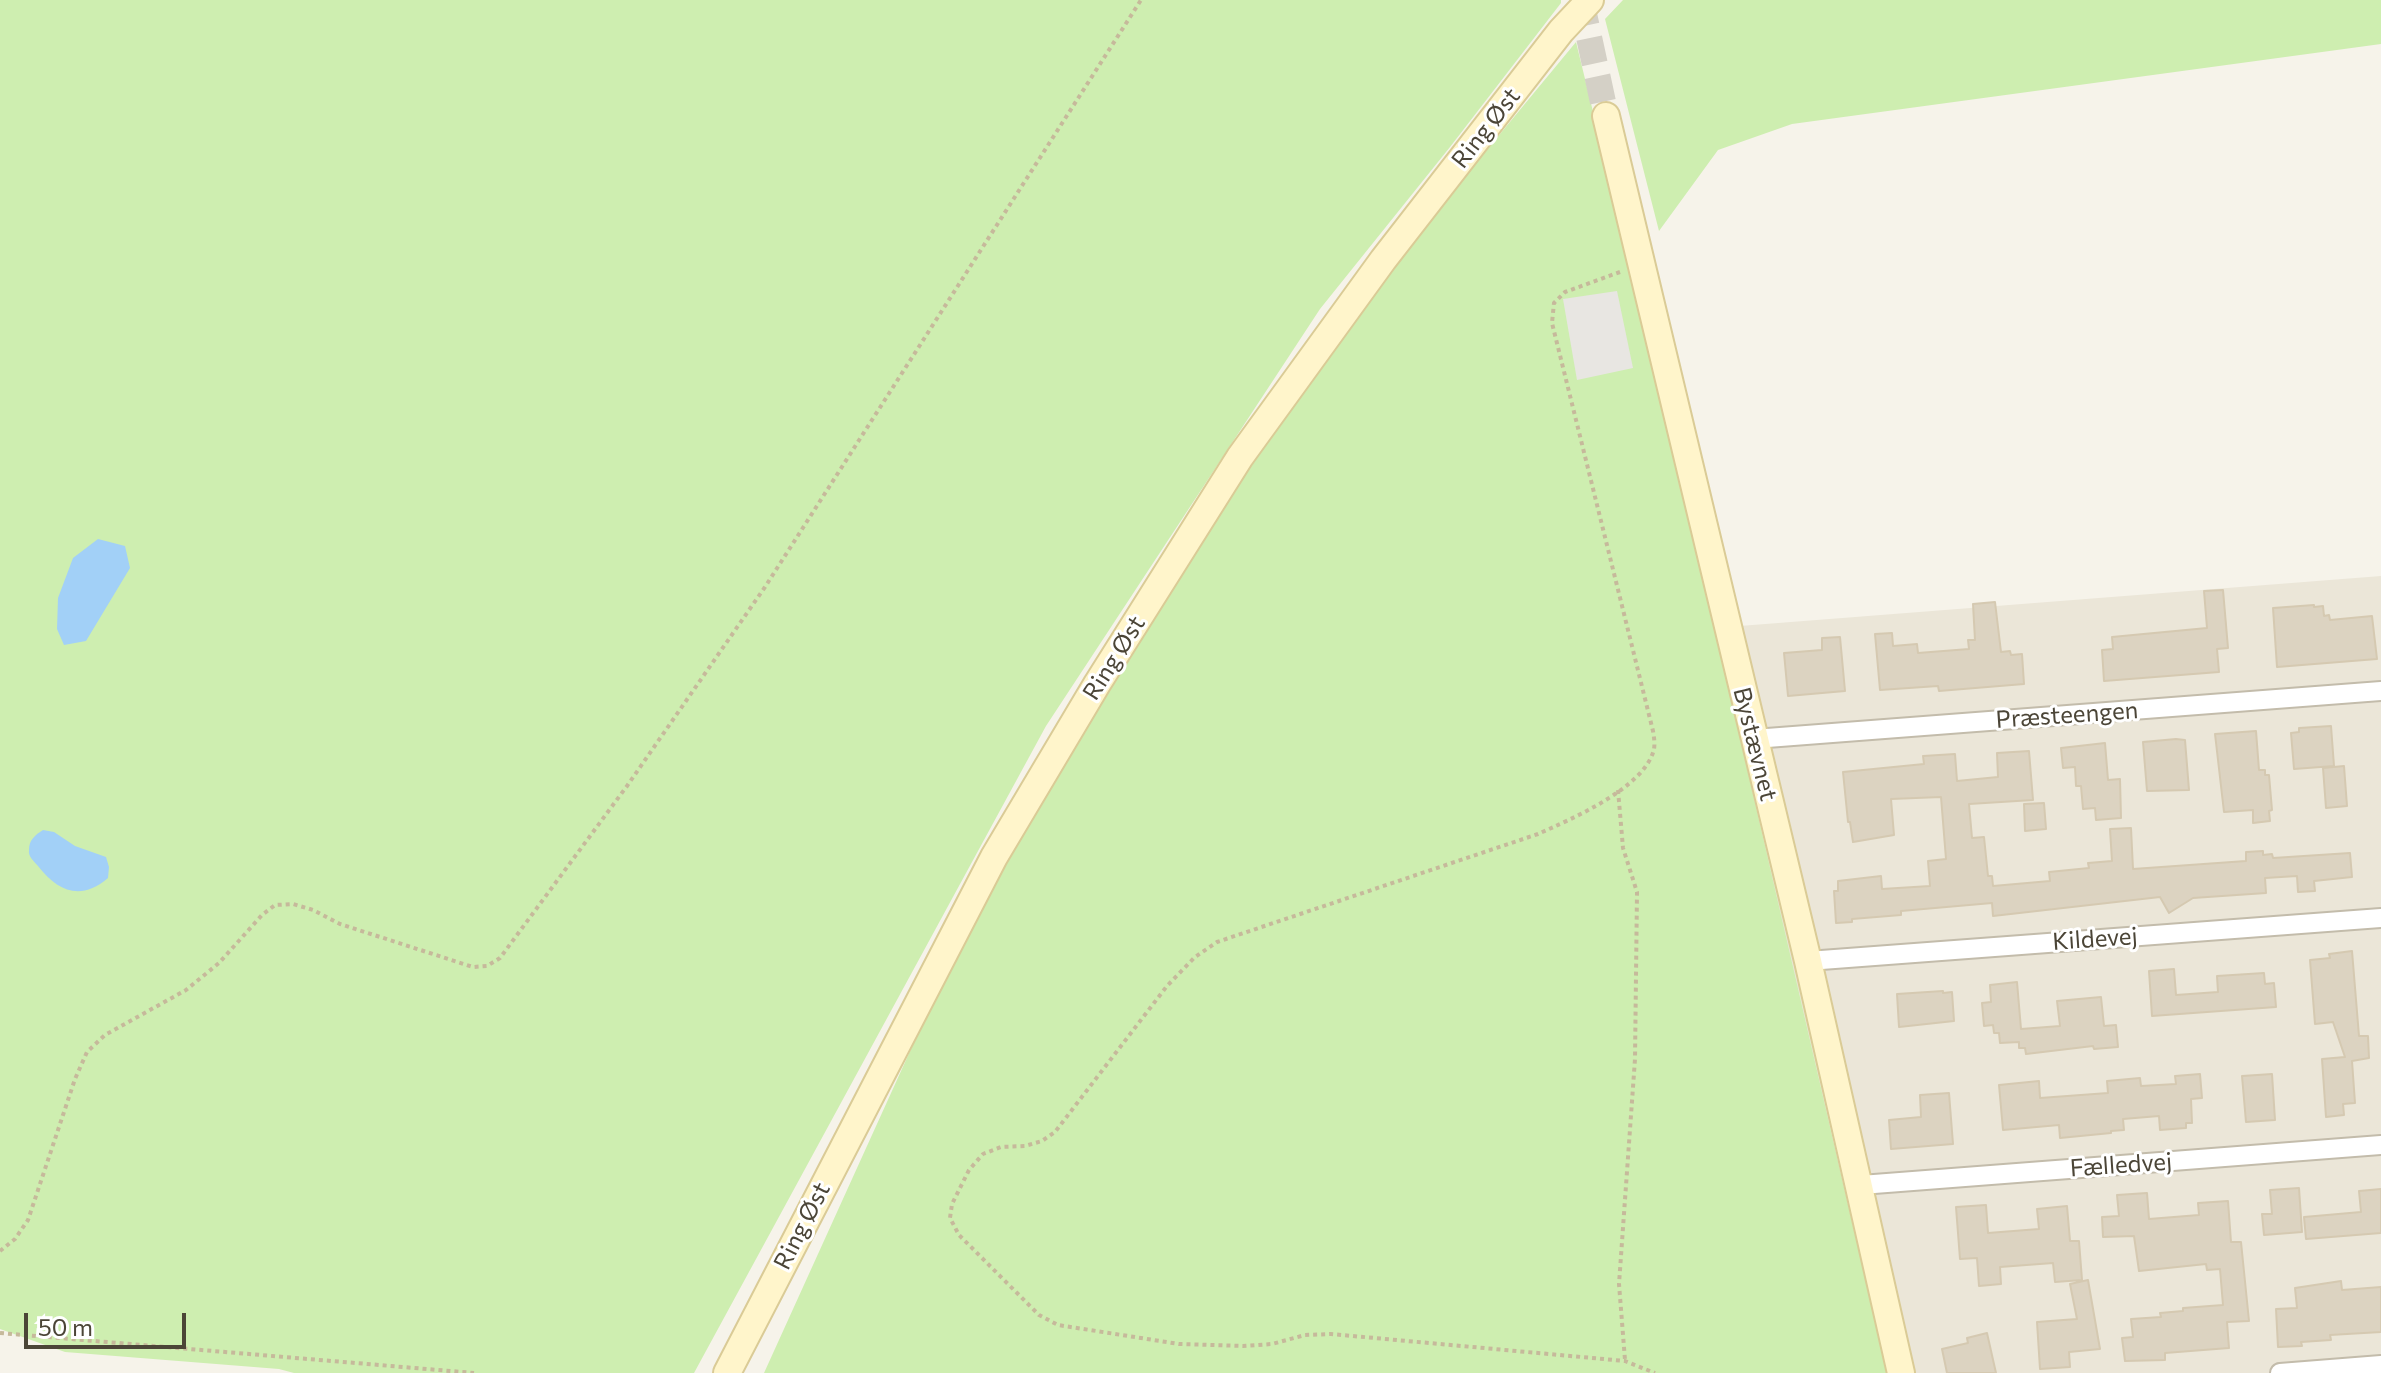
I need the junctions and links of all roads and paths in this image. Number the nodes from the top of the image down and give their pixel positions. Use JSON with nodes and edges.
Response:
{"nodes":[{"id":1,"x":1141,"y":0,"type":"edge"},
{"id":2,"x":1590,"y":0,"type":"edge"},
{"id":3,"x":1606,"y":116,"type":"tunnel mouth"},
{"id":4,"x":1641,"y":264,"type":"junction"},
{"id":5,"x":2381,"y":691,"type":"edge"},
{"id":6,"x":1754,"y":739,"type":"junction"},
{"id":7,"x":1618,"y":790,"type":"junction"},
{"id":8,"x":2381,"y":918,"type":"edge"},
{"id":9,"x":1808,"y":961,"type":"junction"},
{"id":10,"x":2381,"y":1145,"type":"edge"},
{"id":11,"x":1861,"y":1185,"type":"junction"},
{"id":12,"x":0,"y":1251,"type":"edge"},
{"id":13,"x":0,"y":1333,"type":"edge"},
{"id":14,"x":1625,"y":1361,"type":"junction"},
{"id":15,"x":2381,"y":1365,"type":"edge"},
{"id":16,"x":474,"y":1373,"type":"edge"},
{"id":17,"x":727,"y":1373,"type":"edge"},
{"id":18,"x":1655,"y":1373,"type":"edge"},
{"id":19,"x":1901,"y":1373,"type":"edge"},
{"id":20,"x":2280,"y":1373,"type":"edge"}],
"edges":[{"from":1,"to":12,"type":"path"},
{"from":2,"to":17,"type":"main road","name":"Ring Øst"},
{"from":3,"to":4,"type":"main road","name":"Bystævnet"},
{"from":4,"to":6,"type":"main road","name":"Bystævnet"},
{"from":4,"to":7,"type":"path"},
{"from":5,"to":6,"type":"street","name":"Præsteengen"},
{"from":6,"to":9,"type":"main road","name":"Bystævnet"},
{"from":7,"to":14,"type":"path"},
{"from":7,"to":14,"type":"path"},
{"from":8,"to":9,"type":"street","name":"Kildevej"},
{"from":9,"to":11,"type":"main road","name":"Bystævnet"},
{"from":10,"to":11,"type":"street","name":"Fælledvej"},
{"from":11,"to":19,"type":"main road","name":"Bystævnet"},
{"from":13,"to":16,"type":"path"},
{"from":14,"to":18,"type":"path"},
{"from":15,"to":20,"type":"street"}]}
